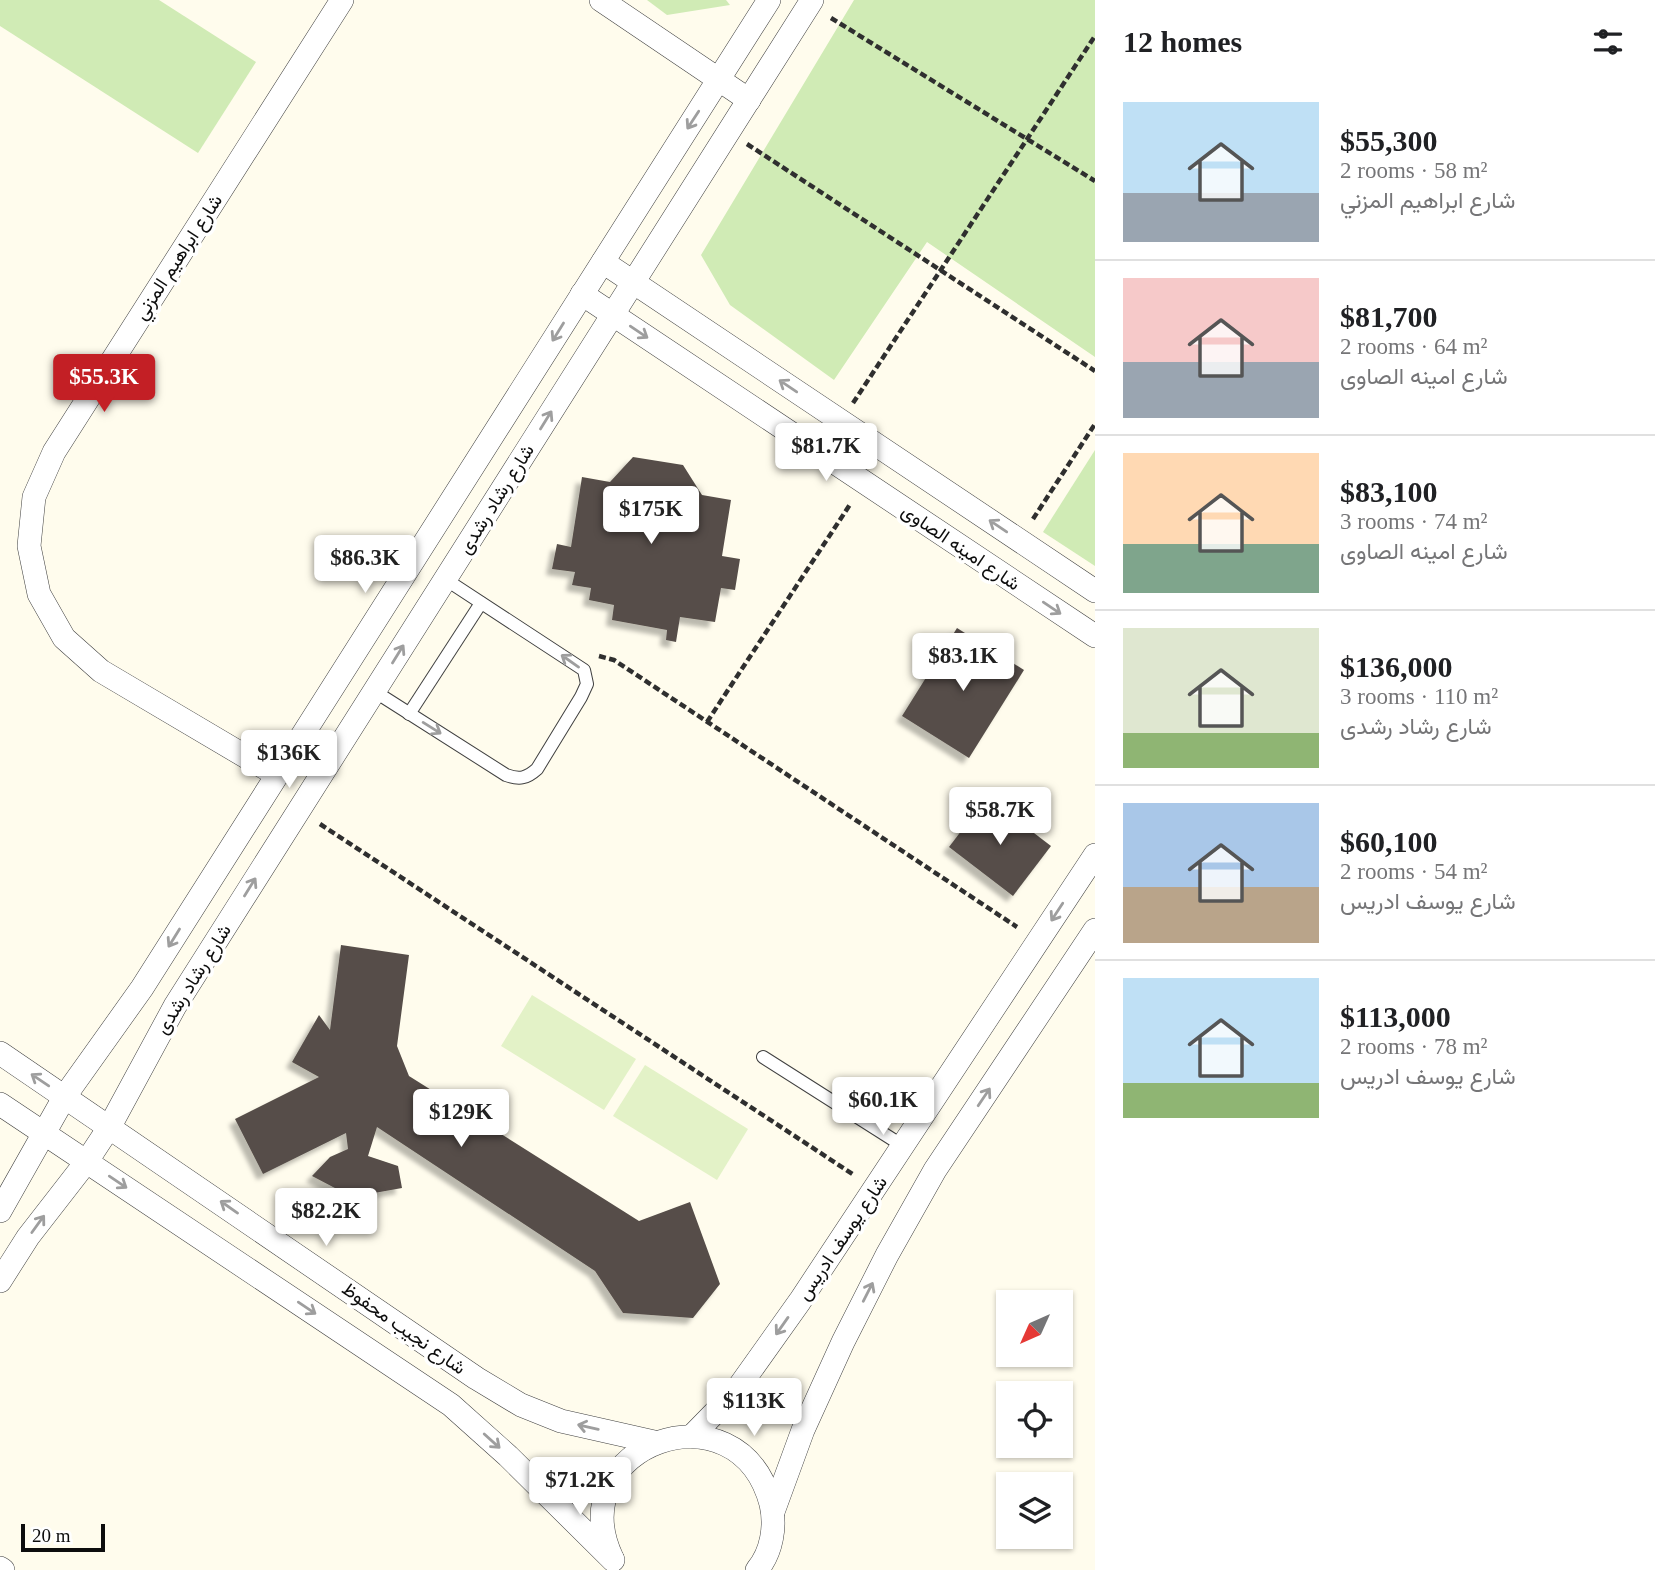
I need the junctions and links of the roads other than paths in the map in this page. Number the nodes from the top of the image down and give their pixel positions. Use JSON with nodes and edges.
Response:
{"nodes":[{"id":1,"x":342,"y":0,"type":"edge"},
{"id":2,"x":601,"y":0,"type":"edge"},
{"id":3,"x":769,"y":0,"type":"edge"},
{"id":4,"x":810,"y":2,"type":"edge"},
{"id":5,"x":719,"y":80,"type":"junction"},
{"id":6,"x":748,"y":100,"type":"junction"},
{"id":7,"x":603,"y":262,"type":"junction"},
{"id":8,"x":633,"y":282,"type":"junction"},
{"id":9,"x":582,"y":294,"type":"junction"},
{"id":10,"x":612,"y":314,"type":"junction"},
{"id":11,"x":445,"y":579,"type":"junction"},
{"id":12,"x":1095,"y":591,"type":"edge"},
{"id":13,"x":481,"y":603,"type":"junction"},
{"id":14,"x":1095,"y":636,"type":"edge"},
{"id":15,"x":374,"y":691,"type":"junction"},
{"id":16,"x":409,"y":714,"type":"junction"},
{"id":17,"x":277,"y":775,"type":"junction"},
{"id":18,"x":262,"y":800,"type":"junction"},
{"id":19,"x":296,"y":814,"type":"junction"},
{"id":20,"x":1095,"y":855,"type":"edge"},
{"id":21,"x":1095,"y":930,"type":"edge"},
{"id":22,"x":0,"y":1053,"type":"edge"},
{"id":23,"x":763,"y":1057,"type":"dead end"},
{"id":24,"x":65,"y":1096,"type":"junction"},
{"id":25,"x":0,"y":1104,"type":"edge"},
{"id":26,"x":110,"y":1126,"type":"junction"},
{"id":27,"x":43,"y":1132,"type":"junction"},
{"id":28,"x":903,"y":1146,"type":"junction"},
{"id":29,"x":87,"y":1161,"type":"junction"},
{"id":30,"x":0,"y":1211,"type":"edge"},
{"id":31,"x":0,"y":1281,"type":"edge"},
{"id":32,"x":692,"y":1436,"type":"junction"},
{"id":33,"x":654,"y":1443,"type":"junction"},
{"id":34,"x":773,"y":1512,"type":"junction"},
{"id":35,"x":615,"y":1565,"type":"edge"},
{"id":36,"x":760,"y":1568,"type":"edge"}],
"edges":[{"from":1,"to":17,"type":"street","name":"شارع ابراهيم المزني"},
{"from":2,"to":5,"type":"street"},
{"from":3,"to":5,"type":"street","name":"شارع رشاد رشدى"},
{"from":4,"to":6,"type":"street","name":"شارع رشاد رشدى"},
{"from":5,"to":6,"type":"street"},
{"from":5,"to":7,"type":"street","name":"شارع رشاد رشدى","one_way":true},
{"from":6,"to":8,"type":"street","name":"شارع رشاد رشدى"},
{"from":7,"to":8,"type":"street","name":"شارع امينه الصاوى"},
{"from":7,"to":9,"type":"street","name":"شارع رشاد رشدى"},
{"from":8,"to":10,"type":"street","name":"شارع رشاد رشدى"},
{"from":12,"to":8,"type":"street","name":"شارع امينه الصاوى","one_way":true},
{"from":9,"to":10,"type":"street","name":"شارع امينه الصاوى"},
{"from":9,"to":17,"type":"street","name":"شارع رشاد رشدى","one_way":true},
{"from":11,"to":10,"type":"street","name":"شارع رشاد رشدى","one_way":true},
{"from":10,"to":14,"type":"street","name":"شارع امينه الصاوى","one_way":true},
{"from":11,"to":13,"type":"lane"},
{"from":15,"to":11,"type":"street","name":"شارع رشاد رشدى","one_way":true},
{"from":13,"to":16,"type":"lane"},
{"from":16,"to":13,"type":"lane","one_way":true},
{"from":15,"to":16,"type":"lane"},
{"from":15,"to":19,"type":"street","name":"شارع رشاد رشدى"},
{"from":17,"to":18,"type":"street","name":"شارع رشاد رشدى"},
{"from":18,"to":19,"type":"street"},
{"from":18,"to":24,"type":"street","name":"شارع رشاد رشدى","one_way":true},
{"from":26,"to":19,"type":"street","name":"شارع رشاد رشدى","one_way":true},
{"from":20,"to":28,"type":"street","name":"شارع يوسف ادريس","one_way":true},
{"from":34,"to":21,"type":"street","one_way":true},
{"from":24,"to":22,"type":"street","name":"شارع نجيب محفوظ","one_way":true},
{"from":23,"to":28,"type":"lane"},
{"from":24,"to":26,"type":"street","name":"شارع نجيب محفوظ"},
{"from":24,"to":27,"type":"street","name":"شارع رشاد رشدى"},
{"from":25,"to":27,"type":"street","name":"شارع نجيب محفوظ"},
{"from":26,"to":29,"type":"street","name":"شارع رشاد رشدى"},
{"from":33,"to":26,"type":"street","name":"شارع نجيب محفوظ","one_way":true},
{"from":27,"to":29,"type":"street","name":"شارع نجيب محفوظ"},
{"from":27,"to":30,"type":"street","name":"شارع رشاد رشدى"},
{"from":28,"to":32,"type":"street","name":"شارع يوسف ادريس","one_way":true},
{"from":31,"to":29,"type":"street","name":"شارع رشاد رشدى","one_way":true},
{"from":29,"to":35,"type":"street","name":"شارع نجيب محفوظ","one_way":true},
{"from":32,"to":33,"type":"street"},
{"from":32,"to":34,"type":"street"},
{"from":33,"to":35,"type":"street"},
{"from":34,"to":36,"type":"street"}]}
